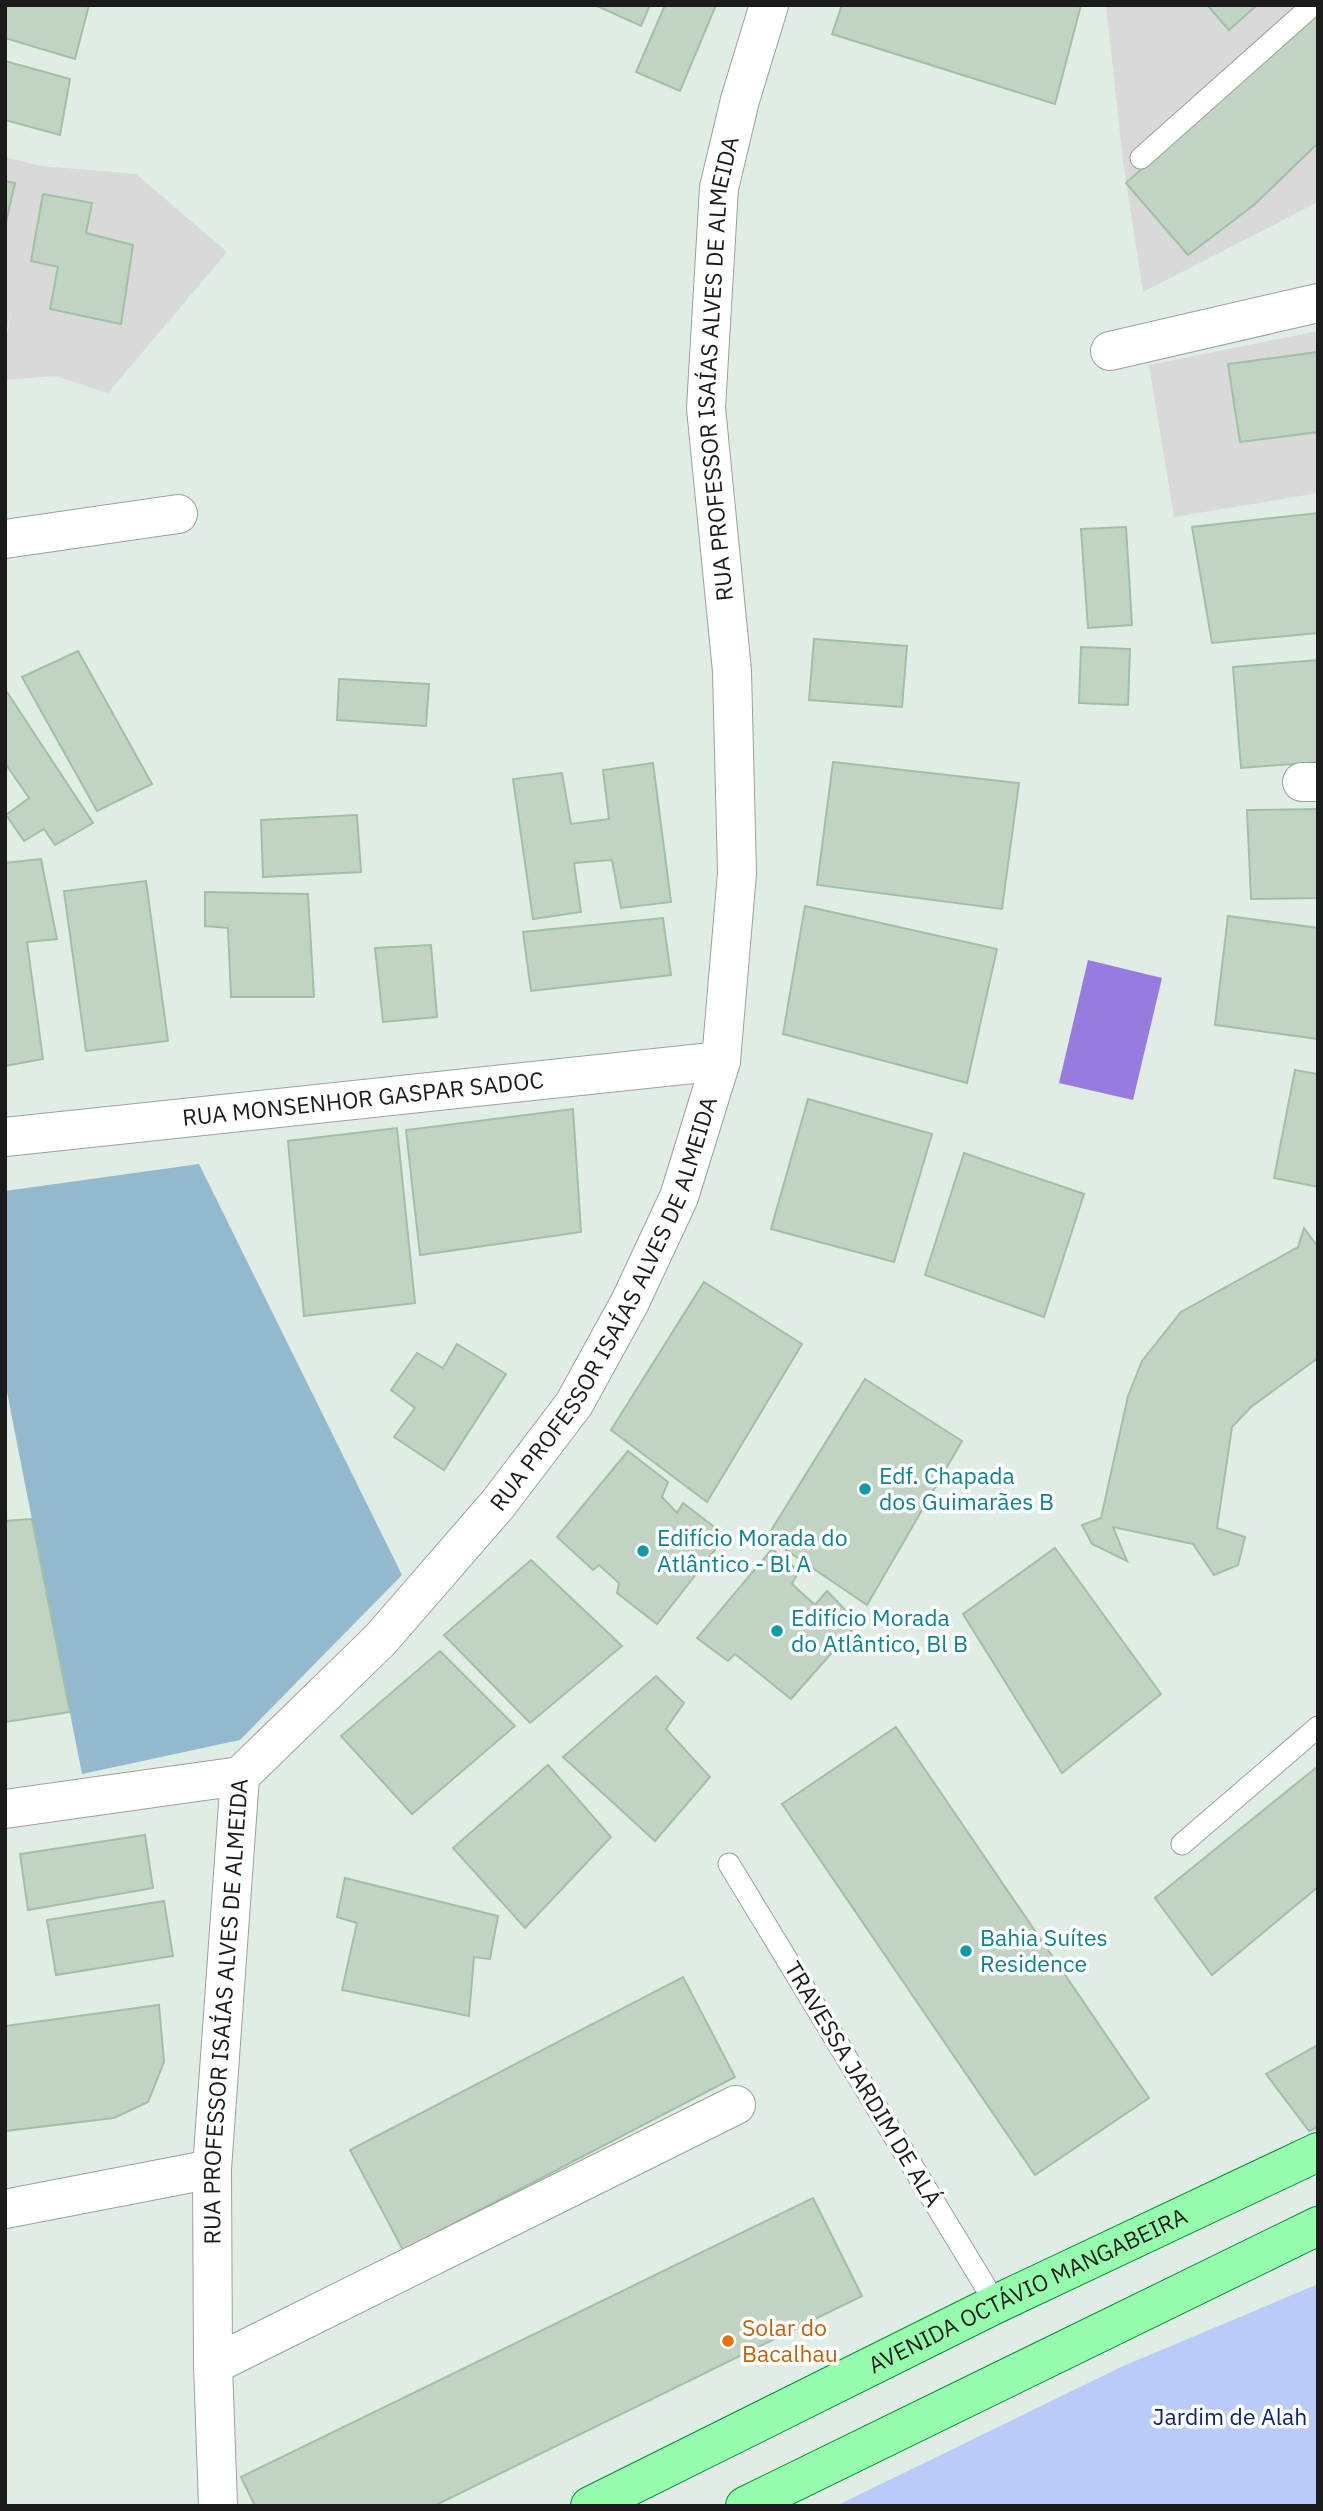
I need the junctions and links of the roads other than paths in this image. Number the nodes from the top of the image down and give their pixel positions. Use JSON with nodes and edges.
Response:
{"nodes":[{"id":1,"x":1313,"y":5,"type":"edge"},
{"id":2,"x":766,"y":6,"type":"edge"},
{"id":3,"x":1141,"y":158,"type":"dead end"},
{"id":4,"x":1318,"y":303,"type":"edge"},
{"id":5,"x":1110,"y":351,"type":"dead end"},
{"id":6,"x":178,"y":514,"type":"dead end"},
{"id":7,"x":5,"y":539,"type":"edge"},
{"id":8,"x":721,"y":1060,"type":"junction"},
{"id":9,"x":5,"y":1137,"type":"edge"},
{"id":10,"x":1318,"y":1727,"type":"edge"},
{"id":11,"x":240,"y":1776,"type":"junction"},
{"id":12,"x":5,"y":1810,"type":"edge"},
{"id":13,"x":1182,"y":1844,"type":"dead end"},
{"id":14,"x":729,"y":1864,"type":"dead end"},
{"id":15,"x":736,"y":2105,"type":"dead end"},
{"id":16,"x":1318,"y":2152,"type":"edge"},
{"id":17,"x":212,"y":2169,"type":"junction"},
{"id":18,"x":5,"y":2209,"type":"edge"},
{"id":19,"x":1318,"y":2226,"type":"edge"},
{"id":20,"x":996,"y":2304,"type":"junction"},
{"id":21,"x":214,"y":2365,"type":"junction"},
{"id":22,"x":218,"y":2506,"type":"edge"},
{"id":23,"x":590,"y":2506,"type":"edge"},
{"id":24,"x":745,"y":2506,"type":"edge"}],
"edges":[{"from":1,"to":3,"type":"lane"},
{"from":2,"to":8,"type":"street","name":"RUA PROFESSOR ISAÍAS ALVES DE ALMEIDA"},
{"from":4,"to":5,"type":"street"},
{"from":6,"to":7,"type":"street"},
{"from":8,"to":9,"type":"street","name":"RUA MONSENHOR GASPAR SADOC"},
{"from":8,"to":11,"type":"street","name":"RUA PROFESSOR ISAÍAS ALVES DE ALMEIDA"},
{"from":10,"to":13,"type":"lane"},
{"from":11,"to":12,"type":"street"},
{"from":11,"to":17,"type":"street","name":"RUA PROFESSOR ISAÍAS ALVES DE ALMEIDA"},
{"from":14,"to":20,"type":"lane","name":"TRAVESSA JARDIM DE ALÁ"},
{"from":15,"to":21,"type":"street"},
{"from":16,"to":20,"type":"main road","name":"AVENIDA OCTÁVIO MANGABEIRA"},
{"from":17,"to":18,"type":"street"},
{"from":17,"to":21,"type":"street","name":"RUA PROFESSOR ISAÍAS ALVES DE ALMEIDA"},
{"from":19,"to":24,"type":"main road"},
{"from":20,"to":23,"type":"main road","name":"AVENIDA OCTÁVIO MANGABEIRA"},
{"from":21,"to":22,"type":"street","name":"RUA PROFESSOR ISAÍAS ALVES DE ALMEIDA"}]}
